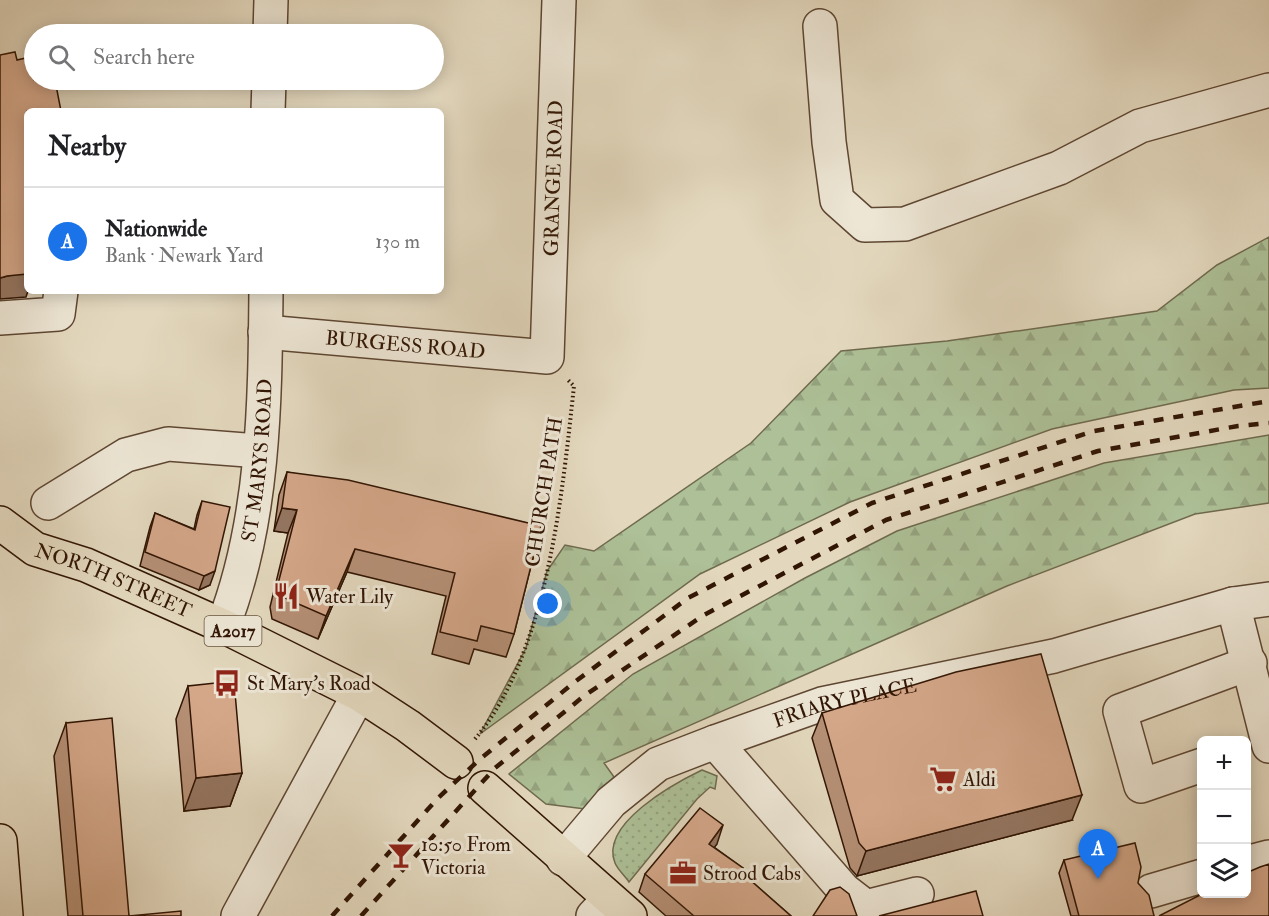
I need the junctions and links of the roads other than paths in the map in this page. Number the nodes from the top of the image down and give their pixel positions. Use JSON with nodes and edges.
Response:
{"nodes":[{"id":1,"x":271,"y":0,"type":"edge"},
{"id":2,"x":559,"y":0,"type":"edge"},
{"id":3,"x":270,"y":24,"type":"edge"},
{"id":4,"x":820,"y":26,"type":"dead end"},
{"id":5,"x":269,"y":90,"type":"edge"},
{"id":6,"x":1269,"y":90,"type":"edge"},
{"id":7,"x":268,"y":108,"type":"edge"},
{"id":8,"x":61,"y":294,"type":"edge"},
{"id":9,"x":266,"y":294,"type":"edge"},
{"id":10,"x":0,"y":318,"type":"edge"},
{"id":11,"x":265,"y":332,"type":"junction"},
{"id":12,"x":547,"y":357,"type":"joint"},
{"id":13,"x":259,"y":451,"type":"junction"},
{"id":14,"x":48,"y":504,"type":"dead end"},
{"id":15,"x":0,"y":523,"type":"edge"},
{"id":16,"x":1269,"y":599,"type":"edge"},
{"id":17,"x":1233,"y":604,"type":"junction"},
{"id":18,"x":224,"y":626,"type":"junction"},
{"id":19,"x":1250,"y":663,"type":"junction"},
{"id":20,"x":359,"y":694,"type":"junction"},
{"id":21,"x":715,"y":742,"type":"junction"},
{"id":22,"x":1263,"y":744,"type":"edge"},
{"id":23,"x":456,"y":762,"type":"road end"},
{"id":24,"x":1197,"y":767,"type":"edge"},
{"id":25,"x":485,"y":788,"type":"dead end"},
{"id":26,"x":0,"y":841,"type":"edge"},
{"id":27,"x":1269,"y":857,"type":"edge"},
{"id":28,"x":563,"y":859,"type":"junction"},
{"id":29,"x":1251,"y":862,"type":"edge"},
{"id":30,"x":1197,"y":877,"type":"edge"},
{"id":31,"x":1151,"y":891,"type":"dead end"},
{"id":32,"x":917,"y":894,"type":"dead end"},
{"id":33,"x":611,"y":910,"type":"edge"},
{"id":34,"x":6,"y":916,"type":"edge"},
{"id":35,"x":238,"y":916,"type":"edge"}],
"edges":[{"from":1,"to":3,"type":"street"},
{"from":2,"to":12,"type":"street","name":"GRANGE ROAD"},
{"from":4,"to":6,"type":"street"},
{"from":5,"to":7,"type":"street"},
{"from":8,"to":10,"type":"street"},
{"from":9,"to":11,"type":"street","name":"ST MARYS ROAD"},
{"from":11,"to":12,"type":"street","name":"BURGESS ROAD"},
{"from":11,"to":13,"type":"street","name":"ST MARYS ROAD"},
{"from":13,"to":14,"type":"street"},
{"from":13,"to":18,"type":"street","name":"ST MARYS ROAD"},
{"from":15,"to":18,"type":"main road","name":"NORTH STREET","number":"A2017"},
{"from":16,"to":17,"type":"street","name":"FRIARY PLACE"},
{"from":17,"to":19,"type":"street"},
{"from":17,"to":21,"type":"street","name":"FRIARY PLACE"},
{"from":18,"to":20,"type":"main road","name":"NORTH STREET","number":"A2017"},
{"from":19,"to":22,"type":"street"},
{"from":19,"to":24,"type":"street"},
{"from":20,"to":23,"type":"main road","name":"NORTH STREET","number":"A2017"},
{"from":20,"to":35,"type":"street"},
{"from":21,"to":28,"type":"street","name":"FRIARY PLACE"},
{"from":21,"to":32,"type":"street"},
{"from":25,"to":28,"type":"main road"},
{"from":26,"to":34,"type":"main road"},
{"from":27,"to":29,"type":"street"},
{"from":28,"to":33,"type":"main road"},
{"from":30,"to":31,"type":"street"}]}
